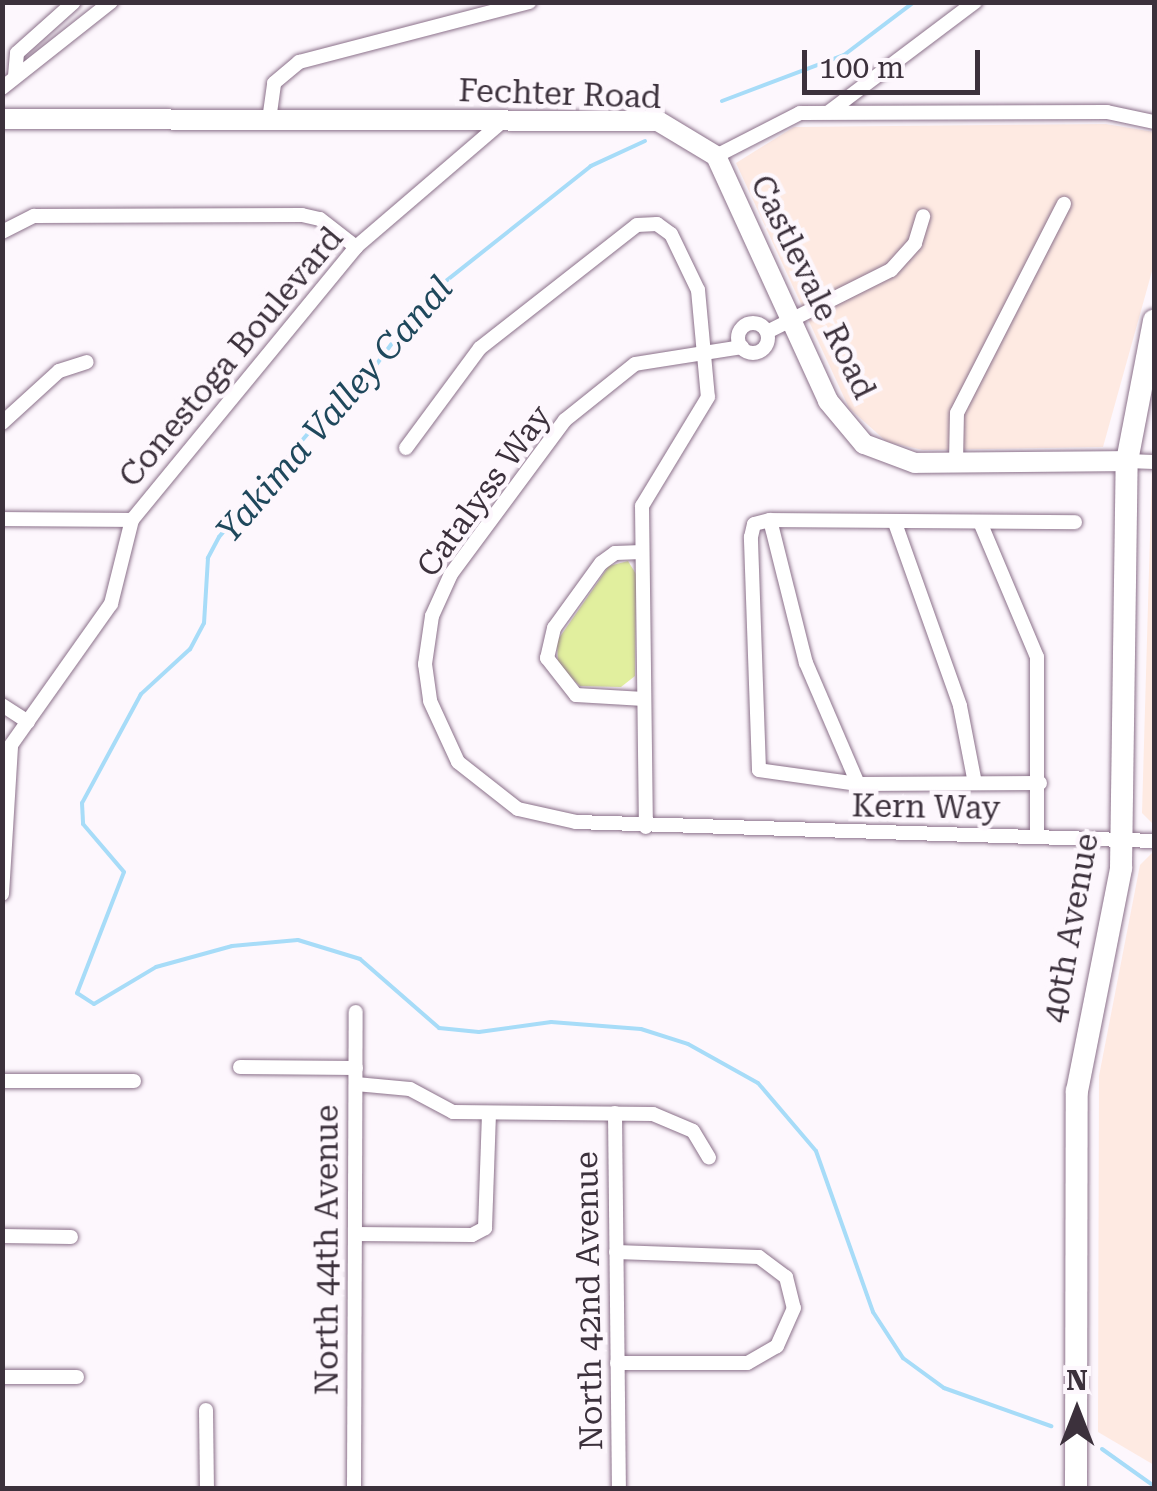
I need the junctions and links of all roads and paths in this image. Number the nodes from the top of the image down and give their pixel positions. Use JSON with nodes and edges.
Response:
{"nodes":[{"id":1,"x":74,"y":2,"type":"edge"},
{"id":2,"x":111,"y":2,"type":"edge"},
{"id":3,"x":529,"y":2,"type":"edge"},
{"id":4,"x":975,"y":2,"type":"edge"},
{"id":5,"x":15,"y":76,"type":"junction"},
{"id":6,"x":2,"y":88,"type":"edge"},
{"id":7,"x":828,"y":113,"type":"junction"},
{"id":8,"x":2,"y":119,"type":"edge"},
{"id":9,"x":269,"y":120,"type":"junction"},
{"id":10,"x":504,"y":120,"type":"junction"},
{"id":11,"x":1154,"y":122,"type":"edge"},
{"id":12,"x":716,"y":156,"type":"junction"},
{"id":13,"x":1064,"y":204,"type":"dead end"},
{"id":14,"x":923,"y":216,"type":"dead end"},
{"id":15,"x":2,"y":232,"type":"edge"},
{"id":16,"x":356,"y":247,"type":"junction"},
{"id":17,"x":793,"y":315,"type":"junction"},
{"id":18,"x":1154,"y":321,"type":"edge"},
{"id":19,"x":767,"y":332,"type":"junction"},
{"id":20,"x":742,"y":347,"type":"junction"},
{"id":21,"x":701,"y":356,"type":"junction"},
{"id":22,"x":88,"y":362,"type":"dead end"},
{"id":23,"x":2,"y":423,"type":"edge"},
{"id":24,"x":406,"y":448,"type":"dead end"},
{"id":25,"x":1127,"y":461,"type":"junction"},
{"id":26,"x":1154,"y":462,"type":"edge"},
{"id":27,"x":956,"y":463,"type":"junction"},
{"id":28,"x":2,"y":519,"type":"edge"},
{"id":29,"x":132,"y":520,"type":"junction"},
{"id":30,"x":770,"y":520,"type":"junction"},
{"id":31,"x":896,"y":522,"type":"junction"},
{"id":32,"x":980,"y":522,"type":"junction"},
{"id":33,"x":1075,"y":522,"type":"dead end"},
{"id":34,"x":642,"y":552,"type":"junction"},
{"id":35,"x":644,"y":699,"type":"junction"},
{"id":36,"x":2,"y":705,"type":"edge"},
{"id":37,"x":28,"y":722,"type":"junction"},
{"id":38,"x":975,"y":783,"type":"junction"},
{"id":39,"x":1040,"y":783,"type":"junction"},
{"id":40,"x":858,"y":784,"type":"junction"},
{"id":41,"x":646,"y":827,"type":"junction"},
{"id":42,"x":696,"y":830,"type":"joint"},
{"id":43,"x":1037,"y":836,"type":"junction"},
{"id":44,"x":1123,"y":841,"type":"junction"},
{"id":45,"x":1154,"y":841,"type":"edge"},
{"id":46,"x":2,"y":894,"type":"edge"},
{"id":47,"x":356,"y":1012,"type":"dead end"},
{"id":48,"x":240,"y":1067,"type":"dead end"},
{"id":49,"x":356,"y":1076,"type":"junction"},
{"id":50,"x":2,"y":1081,"type":"edge"},
{"id":51,"x":134,"y":1081,"type":"dead end"},
{"id":52,"x":489,"y":1113,"type":"junction"},
{"id":53,"x":615,"y":1114,"type":"junction"},
{"id":54,"x":709,"y":1158,"type":"dead end"},
{"id":55,"x":355,"y":1234,"type":"junction"},
{"id":56,"x":2,"y":1236,"type":"edge"},
{"id":57,"x":71,"y":1236,"type":"dead end"},
{"id":58,"x":616,"y":1252,"type":"junction"},
{"id":59,"x":617,"y":1363,"type":"junction"},
{"id":60,"x":2,"y":1378,"type":"edge"},
{"id":61,"x":77,"y":1378,"type":"dead end"},
{"id":62,"x":206,"y":1410,"type":"dead end"},
{"id":63,"x":207,"y":1488,"type":"edge"},
{"id":64,"x":354,"y":1488,"type":"edge"},
{"id":65,"x":619,"y":1488,"type":"edge"},
{"id":66,"x":1076,"y":1488,"type":"edge"}],
"edges":[{"from":1,"to":5,"type":"street"},
{"from":2,"to":5,"type":"street"},
{"from":3,"to":9,"type":"street"},
{"from":4,"to":7,"type":"street"},
{"from":5,"to":6,"type":"street"},
{"from":7,"to":11,"type":"street"},
{"from":7,"to":12,"type":"street"},
{"from":8,"to":9,"type":"street","name":"Fechter Road"},
{"from":9,"to":10,"type":"street","name":"Fechter Road"},
{"from":10,"to":12,"type":"street","name":"Fechter Road"},
{"from":10,"to":16,"type":"street","name":"Conestoga Boulevard"},
{"from":12,"to":17,"type":"street","name":"Castlevale Road"},
{"from":13,"to":27,"type":"street"},
{"from":14,"to":17,"type":"street","name":"Catalyss Way"},
{"from":15,"to":16,"type":"street"},
{"from":16,"to":29,"type":"street","name":"Conestoga Boulevard"},
{"from":17,"to":19,"type":"street","name":"Catalyss Way"},
{"from":17,"to":27,"type":"street","name":"Castlevale Road"},
{"from":18,"to":25,"type":"main road","name":"40th Avenue"},
{"from":19,"to":20,"type":"street","name":"Catalyss Way"},
{"from":19,"to":20,"type":"street","name":"Catalyss Way"},
{"from":20,"to":21,"type":"street","name":"Catalyss Way"},
{"from":21,"to":24,"type":"street"},
{"from":21,"to":34,"type":"street"},
{"from":21,"to":41,"type":"street","name":"Catalyss Way"},
{"from":22,"to":23,"type":"street"},
{"from":25,"to":26,"type":"street","name":"Castlevale Road"},
{"from":25,"to":27,"type":"street","name":"Castlevale Road"},
{"from":25,"to":44,"type":"main road","name":"40th Avenue"},
{"from":28,"to":29,"type":"street"},
{"from":29,"to":37,"type":"street","name":"Conestoga Boulevard"},
{"from":30,"to":31,"type":"street"},
{"from":30,"to":40,"type":"street"},
{"from":30,"to":40,"type":"street"},
{"from":31,"to":32,"type":"street"},
{"from":31,"to":38,"type":"street"},
{"from":32,"to":33,"type":"street"},
{"from":32,"to":39,"type":"street"},
{"from":34,"to":35,"type":"street"},
{"from":34,"to":35,"type":"street"},
{"from":35,"to":41,"type":"street"},
{"from":36,"to":37,"type":"street"},
{"from":37,"to":46,"type":"street","name":"Conestoga Boulevard"},
{"from":38,"to":39,"type":"street"},
{"from":38,"to":40,"type":"street"},
{"from":39,"to":43,"type":"street"},
{"from":41,"to":42,"type":"street","name":"Catalyss Way"},
{"from":42,"to":43,"type":"street","name":"Kern Way"},
{"from":43,"to":44,"type":"street","name":"Kern Way"},
{"from":44,"to":45,"type":"street","name":"Kern Way"},
{"from":44,"to":66,"type":"main road","name":"40th Avenue"},
{"from":47,"to":49,"type":"street"},
{"from":48,"to":49,"type":"street","name":"North 44th Avenue"},
{"from":49,"to":52,"type":"street"},
{"from":49,"to":55,"type":"street","name":"North 44th Avenue"},
{"from":50,"to":51,"type":"street"},
{"from":52,"to":53,"type":"street"},
{"from":52,"to":55,"type":"street"},
{"from":53,"to":54,"type":"street"},
{"from":53,"to":58,"type":"street","name":"North 42nd Avenue"},
{"from":55,"to":64,"type":"street","name":"North 44th Avenue"},
{"from":56,"to":57,"type":"street"},
{"from":58,"to":59,"type":"street","name":"North 42nd Avenue"},
{"from":58,"to":59,"type":"street"},
{"from":59,"to":65,"type":"street","name":"North 42nd Avenue"},
{"from":60,"to":61,"type":"street"},
{"from":62,"to":63,"type":"street"}]}
